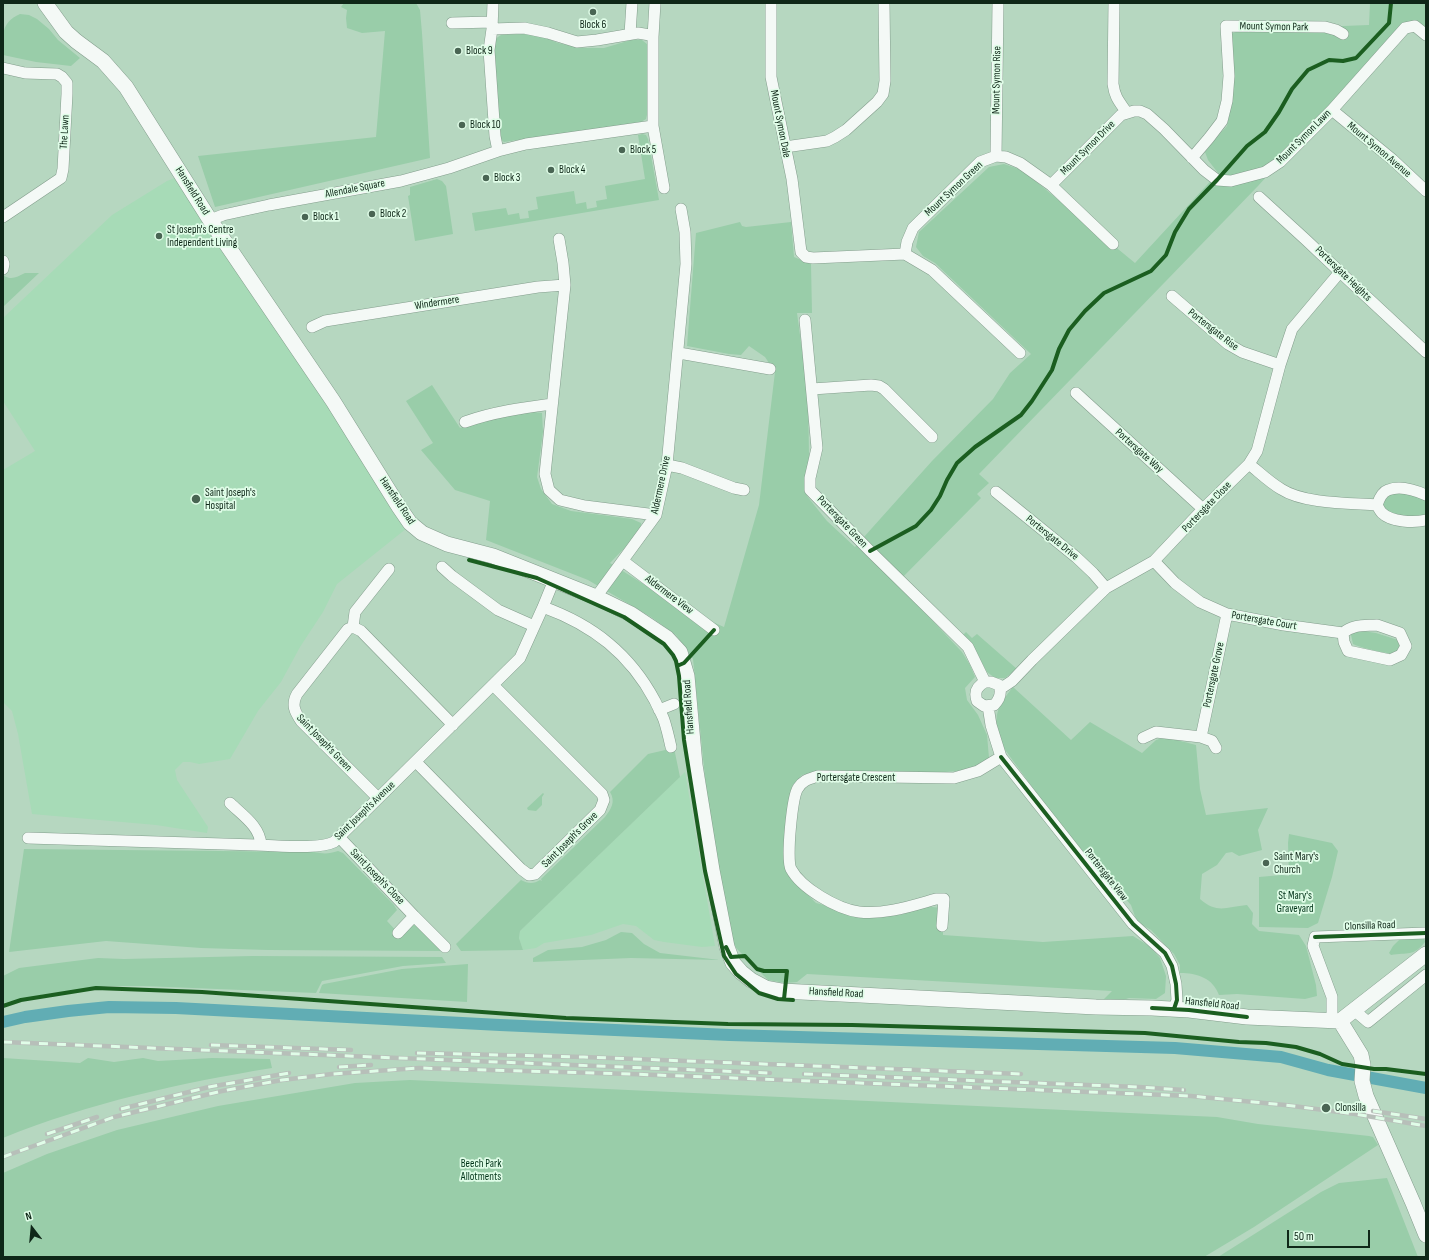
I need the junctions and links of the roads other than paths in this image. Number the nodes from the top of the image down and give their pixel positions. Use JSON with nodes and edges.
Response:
{"nodes":[{"id":1,"x":45,"y":3,"type":"edge"},
{"id":2,"x":492,"y":3,"type":"edge"},
{"id":3,"x":632,"y":3,"type":"edge"},
{"id":4,"x":655,"y":3,"type":"edge"},
{"id":5,"x":771,"y":3,"type":"edge"},
{"id":6,"x":884,"y":3,"type":"edge"},
{"id":7,"x":998,"y":3,"type":"edge"},
{"id":8,"x":1114,"y":3,"type":"edge"},
{"id":9,"x":452,"y":23,"type":"dead end"},
{"id":10,"x":492,"y":25,"type":"junction"},
{"id":11,"x":630,"y":34,"type":"junction"},
{"id":12,"x":1343,"y":34,"type":"dead end"},
{"id":13,"x":1426,"y":35,"type":"edge"},
{"id":14,"x":653,"y":37,"type":"junction"},
{"id":15,"x":3,"y":68,"type":"edge"},
{"id":16,"x":1332,"y":110,"type":"junction"},
{"id":17,"x":1126,"y":113,"type":"junction"},
{"id":18,"x":654,"y":126,"type":"junction"},
{"id":19,"x":785,"y":147,"type":"junction"},
{"id":20,"x":498,"y":151,"type":"junction"},
{"id":21,"x":996,"y":156,"type":"junction"},
{"id":22,"x":1192,"y":158,"type":"junction"},
{"id":23,"x":1051,"y":185,"type":"junction"},
{"id":24,"x":664,"y":188,"type":"dead end"},
{"id":25,"x":1426,"y":190,"type":"edge"},
{"id":26,"x":1259,"y":197,"type":"dead end"},
{"id":27,"x":681,"y":210,"type":"dead end"},
{"id":28,"x":3,"y":217,"type":"edge"},
{"id":29,"x":210,"y":220,"type":"junction"},
{"id":30,"x":559,"y":239,"type":"dead end"},
{"id":31,"x":1113,"y":244,"type":"dead end"},
{"id":32,"x":905,"y":254,"type":"junction"},
{"id":33,"x":3,"y":261,"type":"edge"},
{"id":34,"x":3,"y":269,"type":"edge"},
{"id":35,"x":1340,"y":272,"type":"junction"},
{"id":36,"x":564,"y":285,"type":"junction"},
{"id":37,"x":1172,"y":296,"type":"dead end"},
{"id":38,"x":805,"y":320,"type":"dead end"},
{"id":39,"x":312,"y":327,"type":"dead end"},
{"id":40,"x":1426,"y":352,"type":"edge"},
{"id":41,"x":679,"y":353,"type":"junction"},
{"id":42,"x":1020,"y":353,"type":"dead end"},
{"id":43,"x":1280,"y":365,"type":"junction"},
{"id":44,"x":770,"y":369,"type":"dead end"},
{"id":45,"x":812,"y":389,"type":"junction"},
{"id":46,"x":1076,"y":393,"type":"dead end"},
{"id":47,"x":552,"y":404,"type":"junction"},
{"id":48,"x":465,"y":422,"type":"dead end"},
{"id":49,"x":932,"y":436,"type":"dead end"},
{"id":50,"x":1249,"y":464,"type":"junction"},
{"id":51,"x":667,"y":465,"type":"junction"},
{"id":52,"x":744,"y":490,"type":"dead end"},
{"id":53,"x":996,"y":492,"type":"dead end"},
{"id":54,"x":1426,"y":495,"type":"edge"},
{"id":55,"x":1377,"y":505,"type":"junction"},
{"id":56,"x":1203,"y":509,"type":"junction"},
{"id":57,"x":656,"y":515,"type":"junction"},
{"id":58,"x":1426,"y":520,"type":"edge"},
{"id":59,"x":623,"y":561,"type":"junction"},
{"id":60,"x":1154,"y":562,"type":"junction"},
{"id":61,"x":442,"y":567,"type":"dead end"},
{"id":62,"x":389,"y":569,"type":"dead end"},
{"id":63,"x":554,"y":580,"type":"junction"},
{"id":64,"x":1106,"y":588,"type":"junction"},
{"id":65,"x":596,"y":597,"type":"junction"},
{"id":66,"x":543,"y":607,"type":"junction"},
{"id":67,"x":1227,"y":614,"type":"junction"},
{"id":68,"x":534,"y":626,"type":"junction"},
{"id":69,"x":353,"y":627,"type":"junction"},
{"id":70,"x":714,"y":630,"type":"dead end"},
{"id":71,"x":1343,"y":633,"type":"junction"},
{"id":72,"x":985,"y":682,"type":"junction"},
{"id":73,"x":493,"y":685,"type":"junction"},
{"id":74,"x":1000,"y":689,"type":"junction"},
{"id":75,"x":674,"y":704,"type":"dead end"},
{"id":76,"x":988,"y":706,"type":"junction"},
{"id":77,"x":659,"y":710,"type":"junction"},
{"id":78,"x":453,"y":724,"type":"junction"},
{"id":79,"x":1201,"y":737,"type":"junction"},
{"id":80,"x":1143,"y":738,"type":"dead end"},
{"id":81,"x":671,"y":747,"type":"dead end"},
{"id":82,"x":1216,"y":748,"type":"dead end"},
{"id":83,"x":1000,"y":757,"type":"junction"},
{"id":84,"x":416,"y":762,"type":"junction"},
{"id":85,"x":378,"y":798,"type":"junction"},
{"id":86,"x":230,"y":803,"type":"dead end"},
{"id":87,"x":28,"y":838,"type":"dead end"},
{"id":88,"x":340,"y":838,"type":"junction"},
{"id":89,"x":261,"y":845,"type":"junction"},
{"id":90,"x":414,"y":916,"type":"junction"},
{"id":91,"x":942,"y":926,"type":"dead end"},
{"id":92,"x":398,"y":933,"type":"dead end"},
{"id":93,"x":1426,"y":933,"type":"edge"},
{"id":94,"x":445,"y":947,"type":"dead end"},
{"id":95,"x":1426,"y":954,"type":"edge"},
{"id":96,"x":1426,"y":975,"type":"edge"},
{"id":97,"x":1395,"y":979,"type":"junction"},
{"id":98,"x":1406,"y":991,"type":"junction"},
{"id":99,"x":1174,"y":1010,"type":"junction"},
{"id":100,"x":1355,"y":1011,"type":"junction"},
{"id":101,"x":1336,"y":1021,"type":"junction"},
{"id":102,"x":1426,"y":1235,"type":"edge"}],
"edges":[{"from":1,"to":29,"type":"street","name":"Hansfield Road"},
{"from":2,"to":10,"type":"street"},
{"from":3,"to":11,"type":"street"},
{"from":4,"to":14,"type":"street"},
{"from":5,"to":19,"type":"street","name":"Mount Symon Dale"},
{"from":6,"to":19,"type":"street"},
{"from":7,"to":21,"type":"street","name":"Mount Symon Rise"},
{"from":8,"to":17,"type":"street"},
{"from":9,"to":10,"type":"street"},
{"from":10,"to":11,"type":"street"},
{"from":10,"to":20,"type":"street"},
{"from":11,"to":14,"type":"street"},
{"from":12,"to":22,"type":"street","name":"Mount Symon Park"},
{"from":13,"to":16,"type":"street","name":"Mount Symon Lawn"},
{"from":14,"to":18,"type":"street"},
{"from":15,"to":28,"type":"street","name":"The Lawn"},
{"from":16,"to":22,"type":"street","name":"Mount Symon Lawn"},
{"from":16,"to":25,"type":"street","name":"Mount Symon Avenue"},
{"from":17,"to":22,"type":"street","name":"Mount Symon Lawn"},
{"from":17,"to":23,"type":"street","name":"Mount Symon Drive"},
{"from":18,"to":20,"type":"street","name":"Allendale Square"},
{"from":18,"to":24,"type":"street"},
{"from":19,"to":32,"type":"street","name":"Mount Symon Dale"},
{"from":20,"to":29,"type":"street","name":"Allendale Square"},
{"from":21,"to":23,"type":"street","name":"Mount Symon Green"},
{"from":21,"to":32,"type":"street","name":"Mount Symon Green"},
{"from":23,"to":31,"type":"street","name":"Mount Symon Green"},
{"from":26,"to":35,"type":"street","name":"Portersgate Heights"},
{"from":27,"to":41,"type":"street","name":"Aldermere Drive"},
{"from":29,"to":63,"type":"street","name":"Hansfield Road"},
{"from":30,"to":36,"type":"street"},
{"from":32,"to":42,"type":"street"},
{"from":33,"to":34,"type":"street"},
{"from":35,"to":40,"type":"street","name":"Portersgate Heights"},
{"from":35,"to":43,"type":"street","name":"Portersgate Close"},
{"from":36,"to":39,"type":"street","name":"Windermere"},
{"from":36,"to":47,"type":"street"},
{"from":37,"to":43,"type":"street","name":"Portersgate Rise"},
{"from":38,"to":45,"type":"street","name":"Portersgate Green"},
{"from":41,"to":44,"type":"street"},
{"from":41,"to":51,"type":"street","name":"Aldermere Drive"},
{"from":43,"to":50,"type":"street","name":"Portersgate Close"},
{"from":45,"to":49,"type":"street"},
{"from":45,"to":72,"type":"street","name":"Portersgate Green"},
{"from":46,"to":56,"type":"street","name":"Portersgate Way"},
{"from":47,"to":48,"type":"street"},
{"from":47,"to":57,"type":"street"},
{"from":50,"to":55,"type":"street"},
{"from":50,"to":56,"type":"street","name":"Portersgate Close"},
{"from":51,"to":52,"type":"street"},
{"from":51,"to":57,"type":"street","name":"Aldermere Drive"},
{"from":53,"to":64,"type":"street","name":"Portersgate Drive"},
{"from":54,"to":55,"type":"street"},
{"from":55,"to":58,"type":"street"},
{"from":56,"to":60,"type":"street","name":"Portersgate Close"},
{"from":57,"to":59,"type":"street","name":"Aldermere Drive"},
{"from":59,"to":65,"type":"street","name":"Aldermere Drive"},
{"from":59,"to":70,"type":"street","name":"Aldermere View"},
{"from":60,"to":64,"type":"street","name":"Portersgate Close"},
{"from":60,"to":67,"type":"street","name":"Portersgate Court"},
{"from":61,"to":68,"type":"street"},
{"from":62,"to":69,"type":"street"},
{"from":63,"to":65,"type":"street","name":"Hansfield Road"},
{"from":63,"to":66,"type":"street","name":"Saint Joseph's Avenue"},
{"from":64,"to":74,"type":"street","name":"Portersgate Close"},
{"from":65,"to":99,"type":"street","name":"Hansfield Road"},
{"from":66,"to":68,"type":"street","name":"Saint Joseph's Avenue"},
{"from":66,"to":77,"type":"street"},
{"from":67,"to":71,"type":"street","name":"Portersgate Court"},
{"from":67,"to":79,"type":"street","name":"Portersgate Grove"},
{"from":68,"to":73,"type":"street","name":"Saint Joseph's Avenue"},
{"from":69,"to":78,"type":"street"},
{"from":69,"to":85,"type":"street","name":"Saint Joseph's Green"},
{"from":71,"to":71,"type":"street","name":"Portersgate Court"},
{"from":72,"to":74,"type":"street"},
{"from":72,"to":76,"type":"street"},
{"from":73,"to":78,"type":"street","name":"Saint Joseph's Avenue"},
{"from":73,"to":84,"type":"street","name":"Saint Joseph's Grove"},
{"from":74,"to":76,"type":"street"},
{"from":75,"to":77,"type":"street"},
{"from":76,"to":83,"type":"street","name":"Portersgate View"},
{"from":77,"to":81,"type":"street"},
{"from":78,"to":84,"type":"street","name":"Saint Joseph's Avenue"},
{"from":79,"to":80,"type":"street"},
{"from":79,"to":82,"type":"street"},
{"from":83,"to":91,"type":"street","name":"Portersgate Crescent"},
{"from":83,"to":99,"type":"street","name":"Portersgate View"},
{"from":84,"to":85,"type":"street","name":"Saint Joseph's Avenue"},
{"from":85,"to":88,"type":"street","name":"Saint Joseph's Avenue"},
{"from":86,"to":89,"type":"street"},
{"from":87,"to":89,"type":"street","name":"Saint Joseph's Avenue"},
{"from":88,"to":89,"type":"street","name":"Saint Joseph's Avenue"},
{"from":88,"to":90,"type":"street","name":"Saint Joseph's Close"},
{"from":90,"to":92,"type":"street"},
{"from":90,"to":94,"type":"street","name":"Saint Joseph's Close"},
{"from":93,"to":101,"type":"street","name":"Clonsilla Road"},
{"from":95,"to":97,"type":"street"},
{"from":96,"to":98,"type":"street"},
{"from":97,"to":98,"type":"street"},
{"from":97,"to":100,"type":"street"},
{"from":98,"to":100,"type":"street"},
{"from":99,"to":101,"type":"street","name":"Hansfield Road"},
{"from":100,"to":101,"type":"street"},
{"from":101,"to":102,"type":"street"}]}
